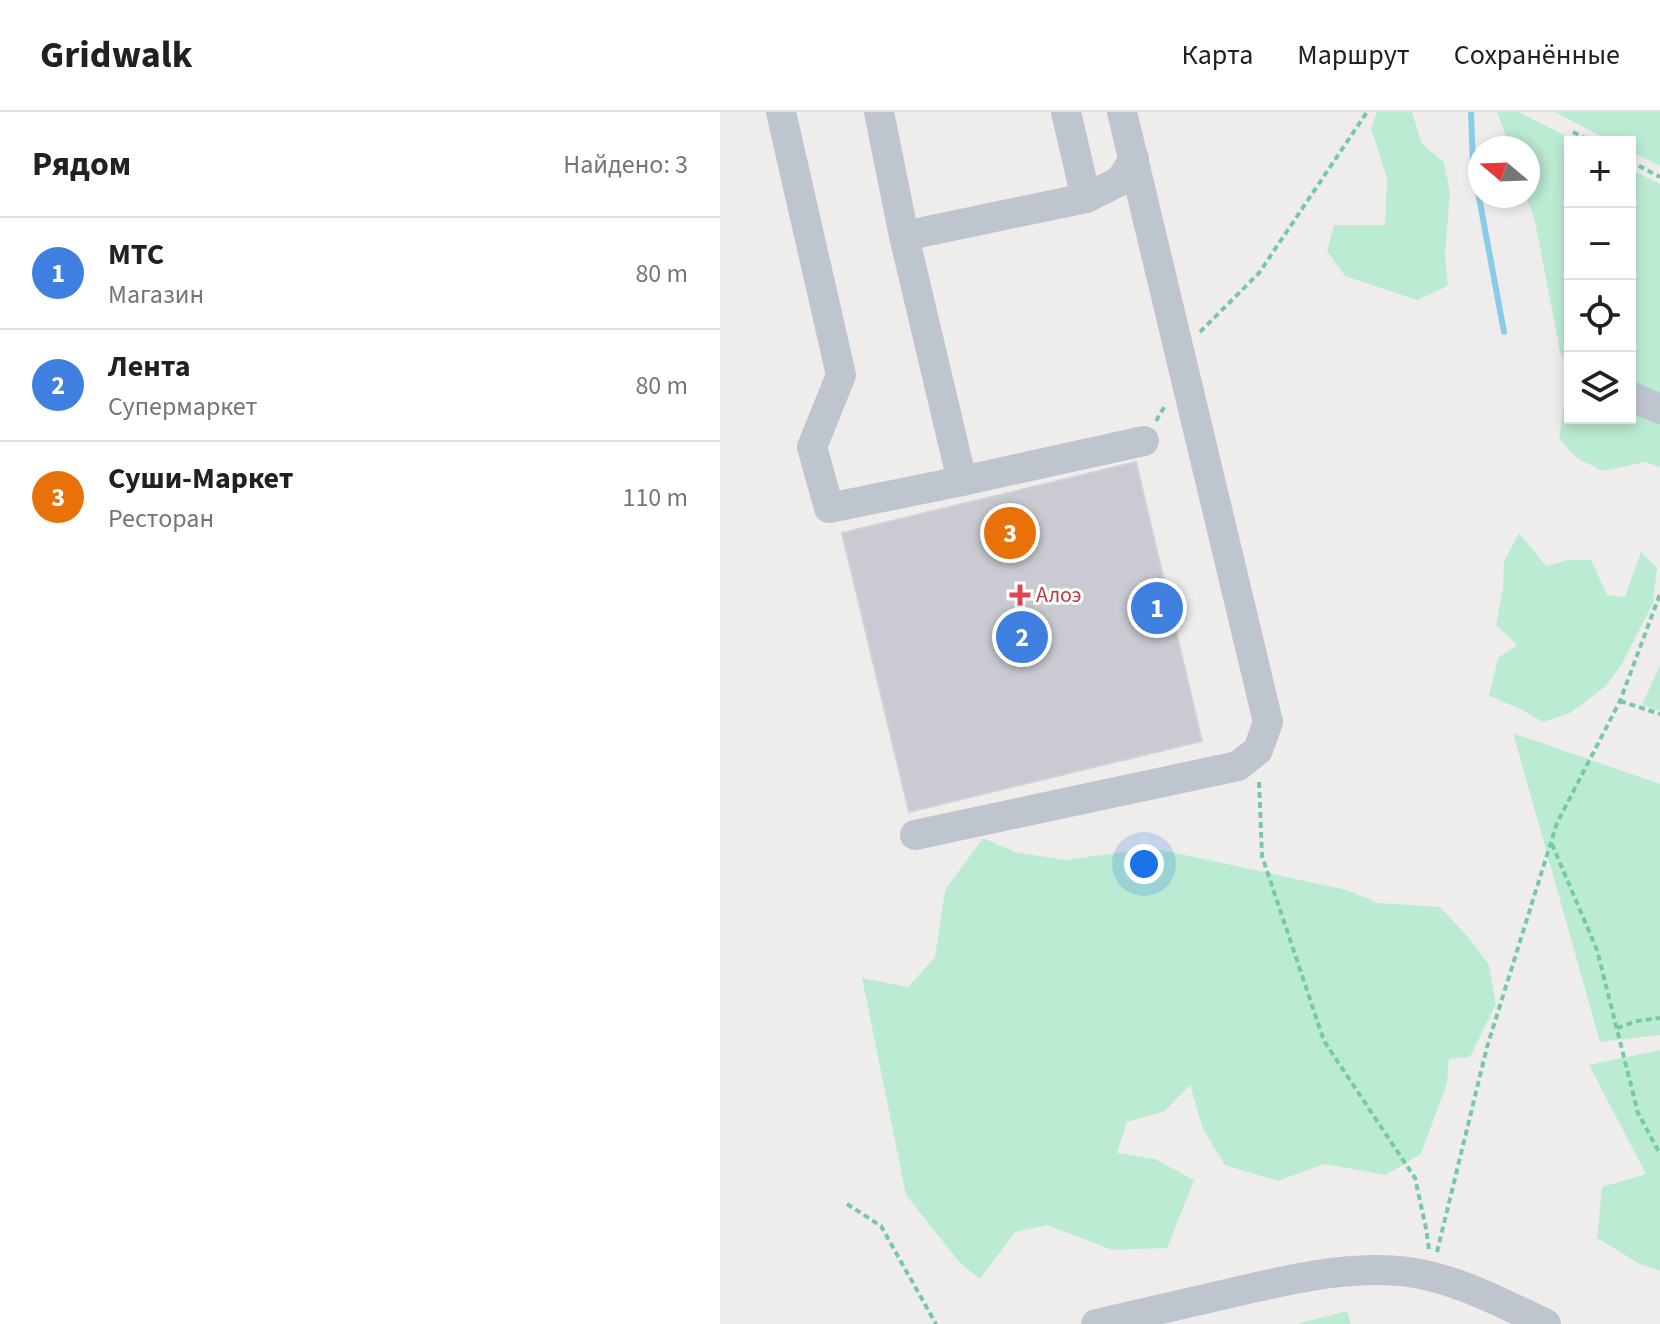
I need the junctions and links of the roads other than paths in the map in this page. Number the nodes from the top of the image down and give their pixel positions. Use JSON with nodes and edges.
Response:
{"nodes":[{"id":1,"x":781,"y":112,"type":"edge"},
{"id":2,"x":879,"y":112,"type":"edge"},
{"id":3,"x":1066,"y":112,"type":"edge"},
{"id":4,"x":1122,"y":112,"type":"edge"},
{"id":5,"x":1134,"y":159,"type":"junction"},
{"id":6,"x":1086,"y":198,"type":"junction"},
{"id":7,"x":904,"y":236,"type":"junction"},
{"id":8,"x":1636,"y":399,"type":"edge"},
{"id":9,"x":1660,"y":409,"type":"edge"},
{"id":10,"x":1144,"y":441,"type":"road end"},
{"id":11,"x":962,"y":481,"type":"junction"},
{"id":12,"x":915,"y":835,"type":"dead end"},
{"id":13,"x":1096,"y":1324,"type":"edge"},
{"id":14,"x":1546,"y":1324,"type":"edge"}],
"edges":[{"from":1,"to":11,"type":"street"},
{"from":2,"to":7,"type":"street"},
{"from":3,"to":6,"type":"street"},
{"from":4,"to":5,"type":"street"},
{"from":5,"to":6,"type":"street"},
{"from":5,"to":12,"type":"street"},
{"from":6,"to":7,"type":"street"},
{"from":7,"to":11,"type":"street"},
{"from":8,"to":9,"type":"street"},
{"from":10,"to":11,"type":"street"},
{"from":13,"to":14,"type":"street"}]}
